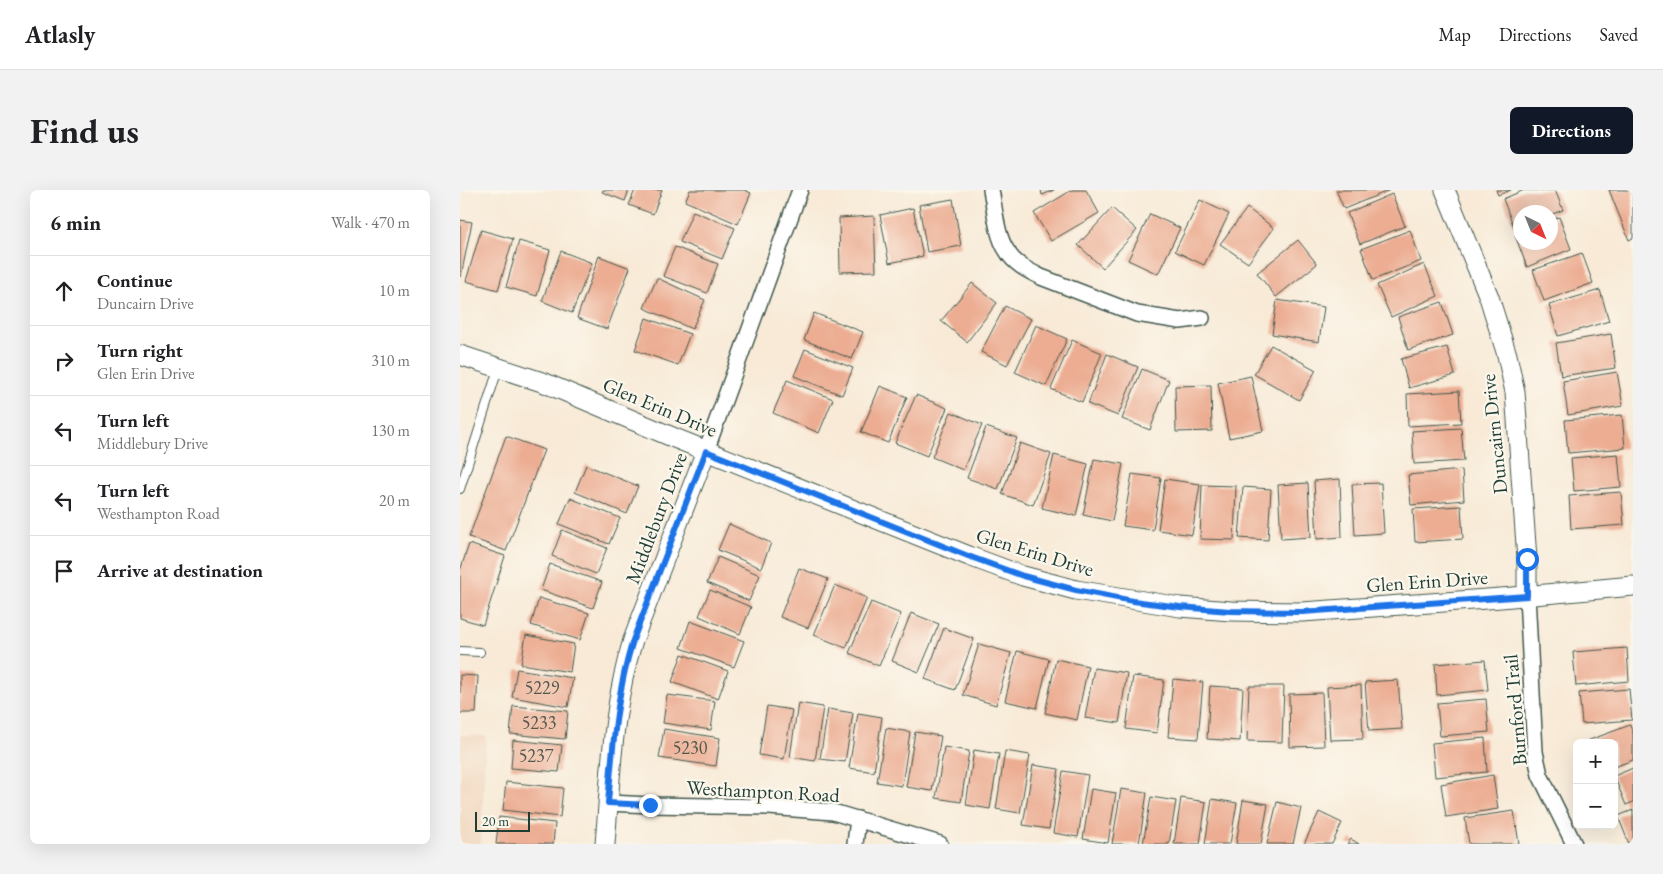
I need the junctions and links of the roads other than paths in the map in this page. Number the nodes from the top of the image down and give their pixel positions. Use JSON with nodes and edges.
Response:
{"nodes":[{"id":1,"x":800,"y":190,"type":"edge"},
{"id":2,"x":991,"y":190,"type":"edge"},
{"id":3,"x":1445,"y":190,"type":"edge"},
{"id":4,"x":1202,"y":318,"type":"dead end"},
{"id":5,"x":460,"y":355,"type":"edge"},
{"id":6,"x":499,"y":367,"type":"junction"},
{"id":7,"x":706,"y":451,"type":"junction"},
{"id":8,"x":460,"y":489,"type":"edge"},
{"id":9,"x":1633,"y":586,"type":"edge"},
{"id":10,"x":1527,"y":596,"type":"junction"},
{"id":11,"x":460,"y":651,"type":"edge"},
{"id":12,"x":480,"y":652,"type":"dead end"},
{"id":13,"x":608,"y":803,"type":"junction"},
{"id":14,"x":858,"y":819,"type":"junction"},
{"id":15,"x":605,"y":844,"type":"edge"},
{"id":16,"x":854,"y":844,"type":"edge"},
{"id":17,"x":940,"y":844,"type":"edge"},
{"id":18,"x":1574,"y":844,"type":"edge"}],
"edges":[{"from":1,"to":7,"type":"street","name":"Middlebury Drive"},
{"from":2,"to":4,"type":"street"},
{"from":3,"to":10,"type":"street","name":"Duncairn Drive"},
{"from":5,"to":6,"type":"street","name":"Glen Erin Drive"},
{"from":6,"to":7,"type":"street","name":"Glen Erin Drive"},
{"from":6,"to":8,"type":"lane"},
{"from":7,"to":10,"type":"street","name":"Glen Erin Drive"},
{"from":7,"to":13,"type":"street","name":"Middlebury Drive"},
{"from":9,"to":10,"type":"street","name":"Glen Erin Drive"},
{"from":10,"to":18,"type":"street","name":"Burnford Trail"},
{"from":11,"to":12,"type":"lane"},
{"from":13,"to":14,"type":"street","name":"Westhampton Road"},
{"from":13,"to":15,"type":"street","name":"Middlebury Drive"},
{"from":14,"to":16,"type":"street"},
{"from":14,"to":17,"type":"street","name":"Westhampton Road"}]}
